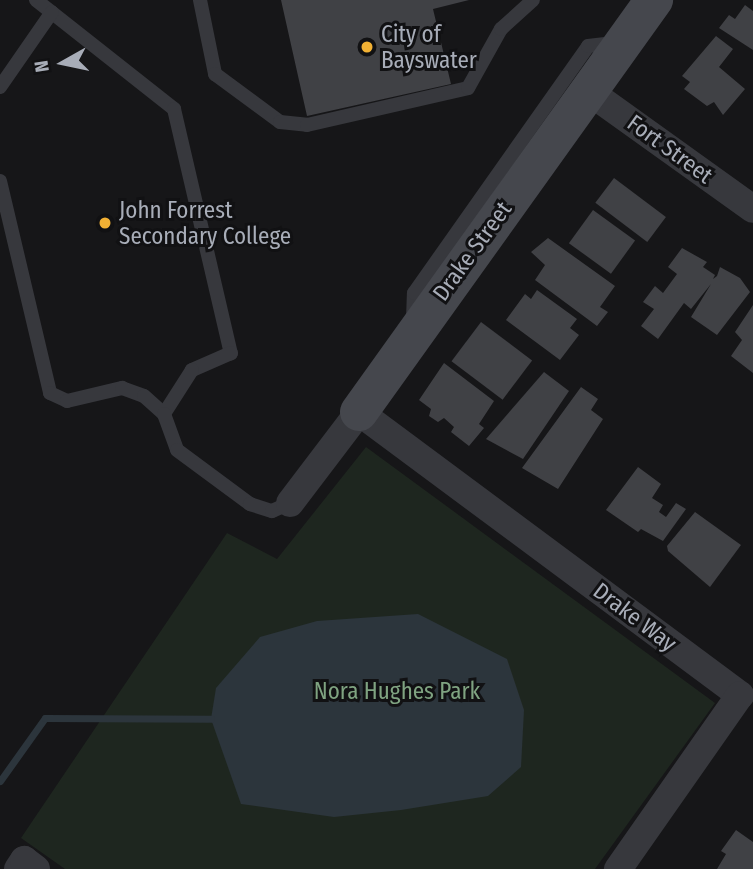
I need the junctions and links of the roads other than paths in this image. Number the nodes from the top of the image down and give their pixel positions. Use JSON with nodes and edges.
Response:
{"nodes":[{"id":1,"x":36,"y":0,"type":"edge"},
{"id":2,"x":200,"y":0,"type":"edge"},
{"id":3,"x":533,"y":0,"type":"edge"},
{"id":4,"x":654,"y":0,"type":"edge"},
{"id":5,"x":52,"y":12,"type":"junction"},
{"id":6,"x":622,"y":42,"type":"junction"},
{"id":7,"x":0,"y":87,"type":"edge"},
{"id":8,"x":587,"y":90,"type":"junction"},
{"id":9,"x":0,"y":181,"type":"edge"},
{"id":10,"x":753,"y":209,"type":"edge"},
{"id":11,"x":6,"y":232,"type":"edge"},
{"id":12,"x":412,"y":334,"type":"junction"},
{"id":13,"x":359,"y":412,"type":"junction"},
{"id":14,"x":164,"y":414,"type":"junction"},
{"id":15,"x":290,"y":503,"type":"joint"},
{"id":16,"x":618,"y":869,"type":"edge"}],
"edges":[{"from":1,"to":5,"type":"lane"},
{"from":2,"to":3,"type":"lane"},
{"from":4,"to":6,"type":"street","name":"Drake Street"},
{"from":5,"to":7,"type":"lane"},
{"from":5,"to":14,"type":"lane"},
{"from":6,"to":8,"type":"street","name":"Drake Street"},
{"from":6,"to":12,"type":"lane"},
{"from":8,"to":10,"type":"street","name":"Fort Street"},
{"from":8,"to":12,"type":"street","name":"Drake Street"},
{"from":9,"to":11,"type":"lane"},
{"from":11,"to":14,"type":"lane"},
{"from":12,"to":13,"type":"street","name":"Drake Street"},
{"from":13,"to":15,"type":"street","name":"Drake Street"},
{"from":13,"to":16,"type":"street","name":"Drake Way"},
{"from":14,"to":15,"type":"lane"}]}
